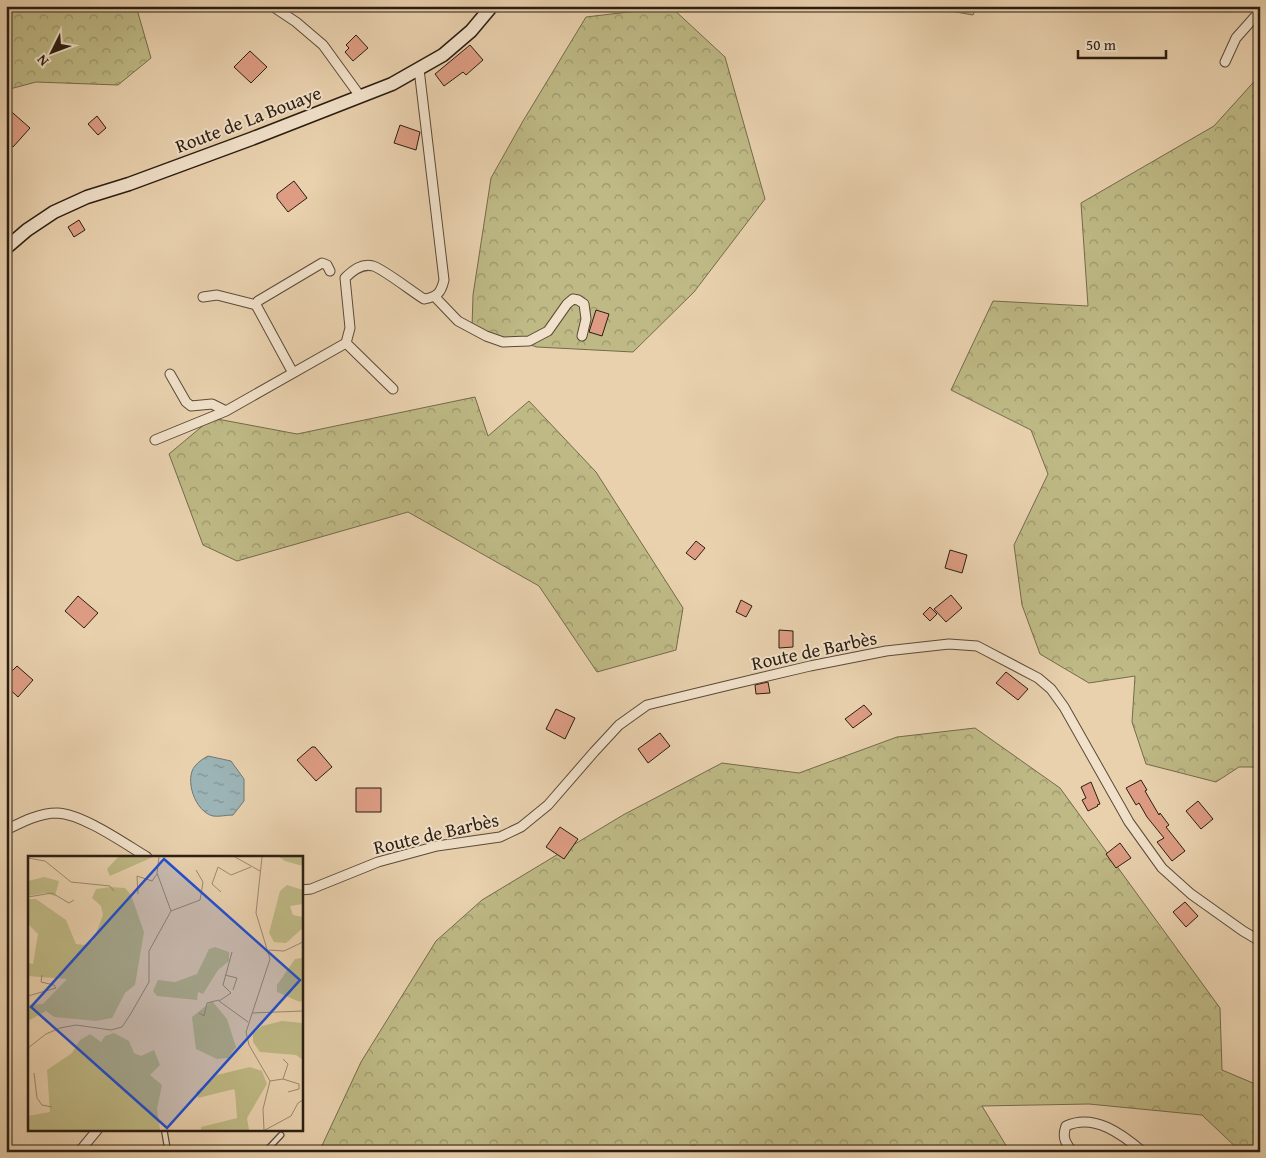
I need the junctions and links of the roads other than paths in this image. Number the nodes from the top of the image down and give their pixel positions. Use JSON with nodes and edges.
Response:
{"nodes":[{"id":1,"x":272,"y":6,"type":"edge"},
{"id":2,"x":492,"y":6,"type":"edge"},
{"id":3,"x":1260,"y":11,"type":"edge"},
{"id":4,"x":1226,"y":62,"type":"dead end"},
{"id":5,"x":419,"y":69,"type":"junction"},
{"id":6,"x":360,"y":96,"type":"junction"},
{"id":7,"x":6,"y":248,"type":"edge"},
{"id":8,"x":330,"y":272,"type":"dead end"},
{"id":9,"x":203,"y":297,"type":"dead end"},
{"id":10,"x":435,"y":297,"type":"junction"},
{"id":11,"x":256,"y":305,"type":"junction"},
{"id":12,"x":582,"y":336,"type":"dead end"},
{"id":13,"x":346,"y":343,"type":"junction"},
{"id":14,"x":170,"y":374,"type":"dead end"},
{"id":15,"x":294,"y":374,"type":"junction"},
{"id":16,"x":393,"y":389,"type":"dead end"},
{"id":17,"x":226,"y":411,"type":"junction"},
{"id":18,"x":155,"y":440,"type":"dead end"},
{"id":19,"x":6,"y":830,"type":"edge"},
{"id":20,"x":145,"y":856,"type":"edge"},
{"id":21,"x":302,"y":890,"type":"edge"},
{"id":22,"x":1260,"y":941,"type":"edge"},
{"id":23,"x":98,"y":1130,"type":"edge"},
{"id":24,"x":164,"y":1130,"type":"edge"},
{"id":25,"x":281,"y":1135,"type":"dead end"},
{"id":26,"x":79,"y":1152,"type":"edge"},
{"id":27,"x":168,"y":1152,"type":"edge"},
{"id":28,"x":264,"y":1152,"type":"edge"},
{"id":29,"x":1072,"y":1152,"type":"edge"},
{"id":30,"x":1143,"y":1152,"type":"edge"}],
"edges":[{"from":1,"to":6,"type":"street"},
{"from":2,"to":5,"type":"main road","name":"Route de La Bouaye"},
{"from":3,"to":4,"type":"street"},
{"from":5,"to":6,"type":"main road","name":"Route de La Bouaye"},
{"from":5,"to":10,"type":"street"},
{"from":6,"to":7,"type":"main road","name":"Route de La Bouaye"},
{"from":8,"to":11,"type":"street"},
{"from":9,"to":11,"type":"street"},
{"from":10,"to":12,"type":"street"},
{"from":10,"to":13,"type":"street"},
{"from":11,"to":15,"type":"street"},
{"from":13,"to":15,"type":"street"},
{"from":13,"to":16,"type":"street"},
{"from":14,"to":17,"type":"street"},
{"from":15,"to":17,"type":"street"},
{"from":17,"to":18,"type":"street"},
{"from":19,"to":20,"type":"street"},
{"from":21,"to":22,"type":"street","name":"Route de Barbès"},
{"from":23,"to":26,"type":"street"},
{"from":24,"to":27,"type":"lane"},
{"from":25,"to":28,"type":"lane"},
{"from":29,"to":30,"type":"street"}]}
